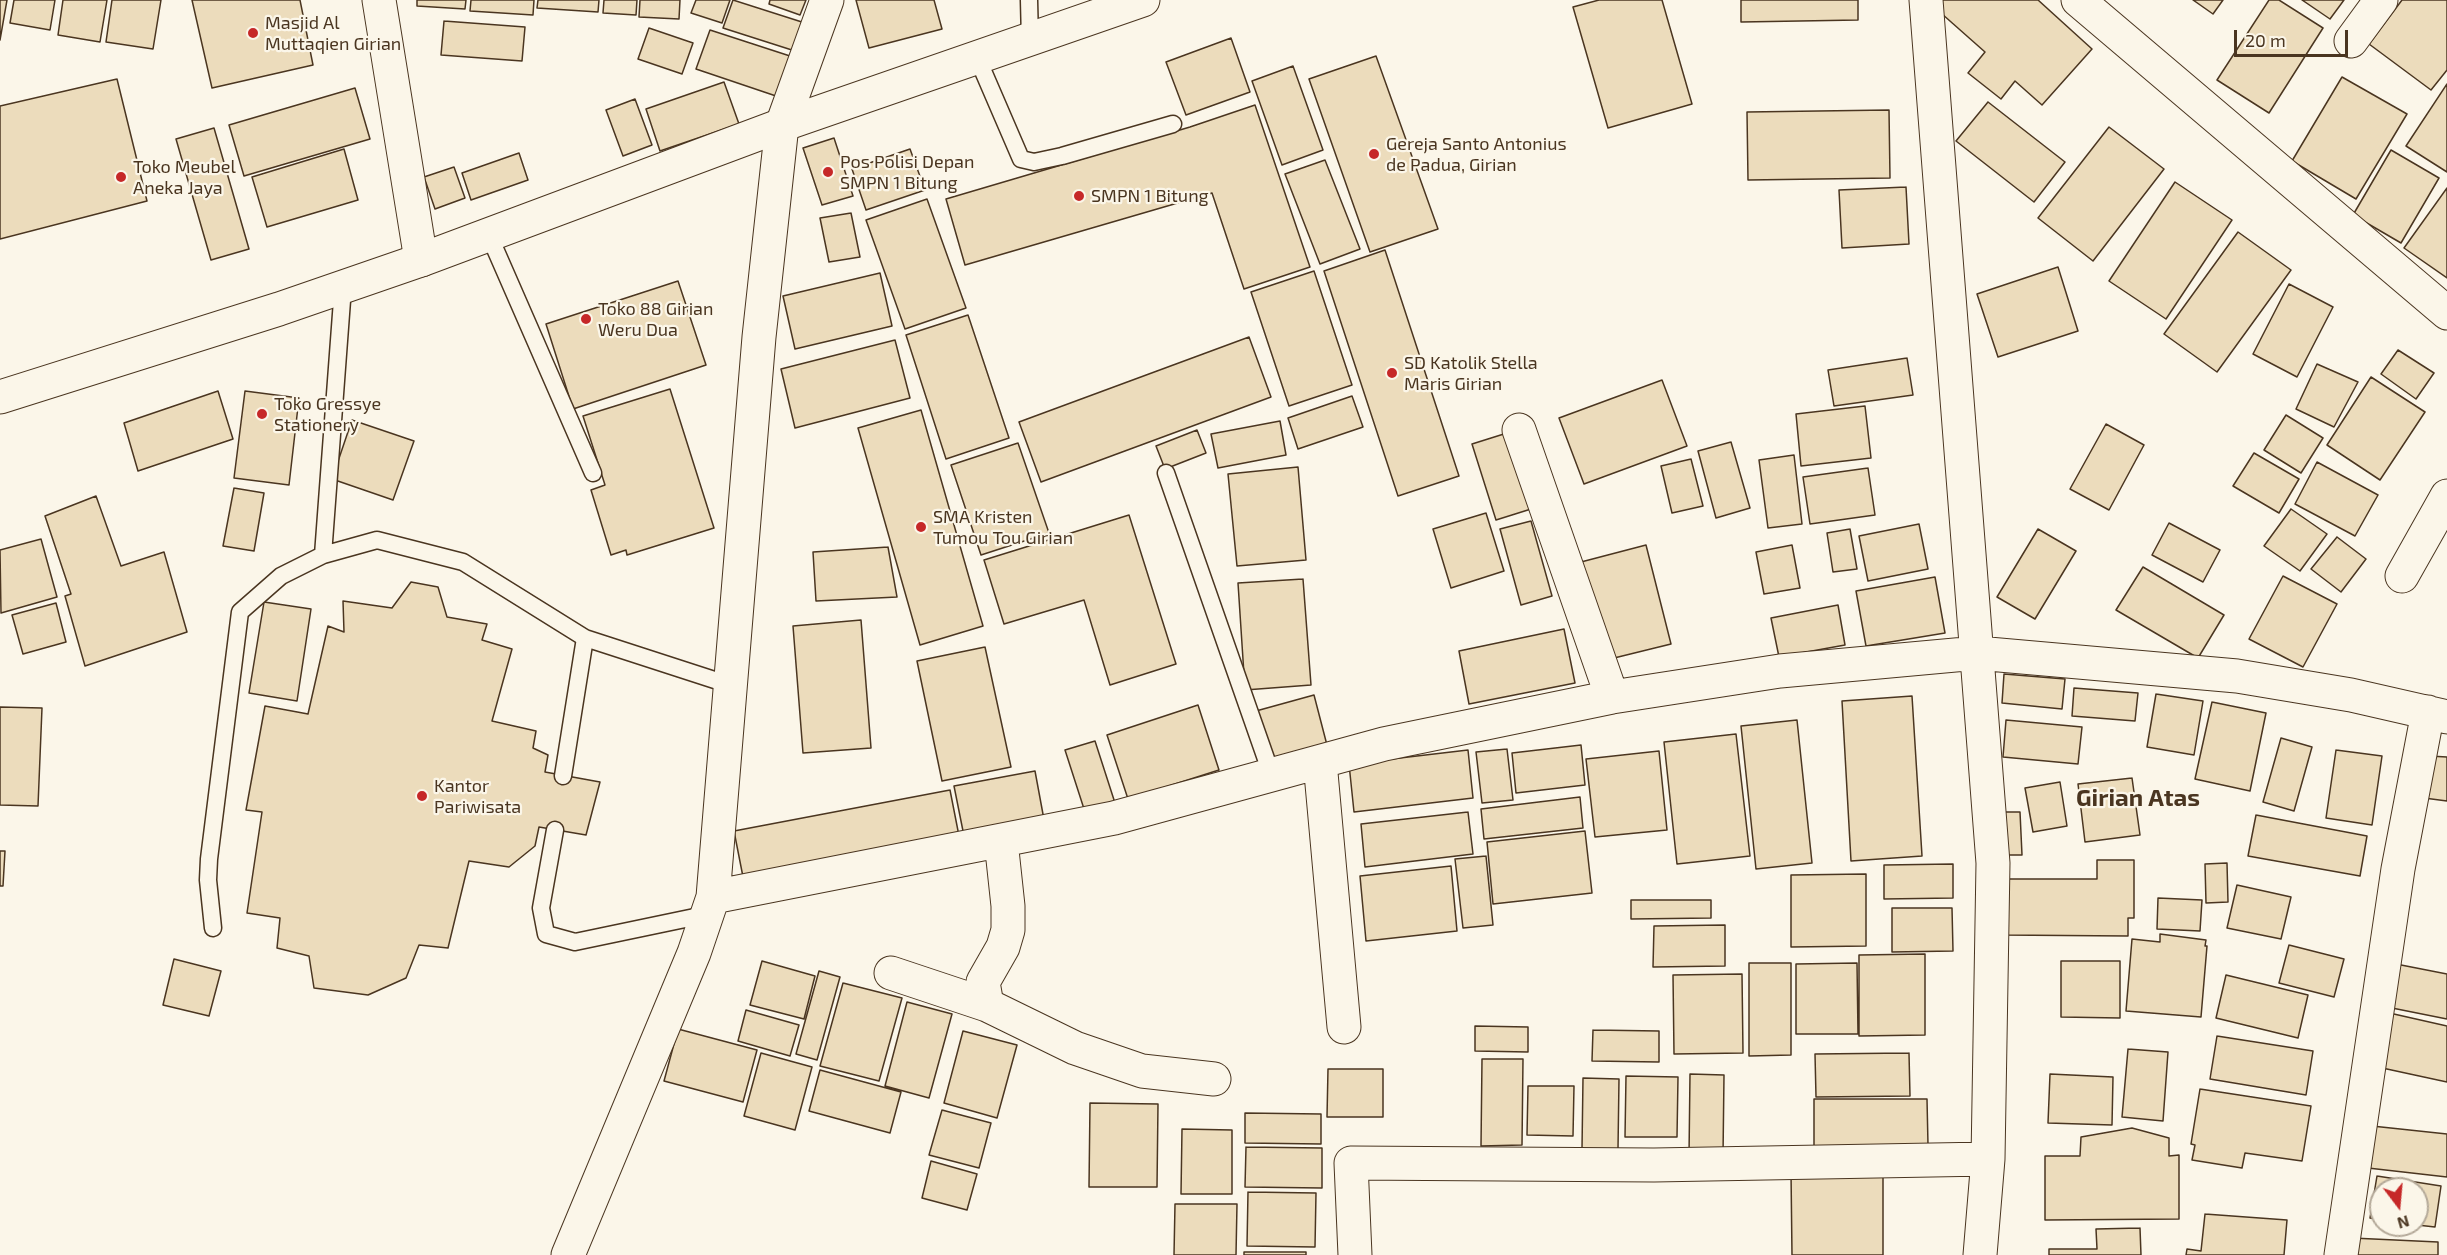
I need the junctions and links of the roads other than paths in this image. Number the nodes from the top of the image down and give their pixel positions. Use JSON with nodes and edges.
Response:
{"nodes":[{"id":1,"x":379,"y":0,"type":"edge"},
{"id":2,"x":827,"y":0,"type":"edge"},
{"id":3,"x":1029,"y":0,"type":"edge"},
{"id":4,"x":1143,"y":0,"type":"edge"},
{"id":5,"x":1926,"y":0,"type":"edge"},
{"id":6,"x":2078,"y":0,"type":"edge"},
{"id":7,"x":2381,"y":0,"type":"edge"},
{"id":8,"x":1030,"y":40,"type":"junction"},
{"id":9,"x":2352,"y":41,"type":"dead end"},
{"id":10,"x":977,"y":57,"type":"junction"},
{"id":11,"x":1173,"y":124,"type":"dead end"},
{"id":12,"x":782,"y":125,"type":"junction"},
{"id":13,"x":489,"y":235,"type":"junction"},
{"id":14,"x":421,"y":260,"type":"junction"},
{"id":15,"x":343,"y":287,"type":"junction"},
{"id":16,"x":2447,"y":313,"type":"edge"},
{"id":17,"x":0,"y":398,"type":"edge"},
{"id":18,"x":1519,"y":430,"type":"dead end"},
{"id":19,"x":1166,"y":473,"type":"dead end"},
{"id":20,"x":593,"y":474,"type":"dead end"},
{"id":21,"x":2447,"y":495,"type":"edge"},
{"id":22,"x":323,"y":555,"type":"junction"},
{"id":23,"x":2402,"y":576,"type":"dead end"},
{"id":24,"x":585,"y":638,"type":"junction"},
{"id":25,"x":1977,"y":653,"type":"junction"},
{"id":26,"x":730,"y":685,"type":"junction"},
{"id":27,"x":1612,"y":697,"type":"junction"},
{"id":28,"x":2437,"y":714,"type":"edge"},
{"id":29,"x":1320,"y":762,"type":"junction"},
{"id":30,"x":564,"y":776,"type":"dead end"},
{"id":31,"x":1272,"y":776,"type":"junction"},
{"id":32,"x":555,"y":830,"type":"dead end"},
{"id":33,"x":1001,"y":841,"type":"junction"},
{"id":34,"x":711,"y":905,"type":"junction"},
{"id":35,"x":213,"y":928,"type":"dead end"},
{"id":36,"x":891,"y":973,"type":"dead end"},
{"id":37,"x":987,"y":1005,"type":"junction"},
{"id":38,"x":1344,"y":1027,"type":"dead end"},
{"id":39,"x":1214,"y":1079,"type":"dead end"},
{"id":40,"x":1988,"y":1159,"type":"junction"},
{"id":41,"x":568,"y":1255,"type":"edge"},
{"id":42,"x":1355,"y":1255,"type":"edge"},
{"id":43,"x":1980,"y":1255,"type":"edge"},
{"id":44,"x":2341,"y":1255,"type":"edge"}],
"edges":[{"from":1,"to":14,"type":"main road"},
{"from":2,"to":12,"type":"main road"},
{"from":3,"to":8,"type":"lane"},
{"from":4,"to":8,"type":"main road"},
{"from":5,"to":25,"type":"main road"},
{"from":6,"to":16,"type":"main road"},
{"from":7,"to":9,"type":"main road"},
{"from":8,"to":10,"type":"main road"},
{"from":10,"to":11,"type":"lane"},
{"from":10,"to":12,"type":"main road"},
{"from":12,"to":13,"type":"main road"},
{"from":12,"to":26,"type":"main road"},
{"from":13,"to":14,"type":"main road"},
{"from":13,"to":20,"type":"lane"},
{"from":14,"to":15,"type":"main road"},
{"from":15,"to":17,"type":"main road"},
{"from":15,"to":22,"type":"lane"},
{"from":18,"to":27,"type":"main road"},
{"from":19,"to":31,"type":"lane"},
{"from":21,"to":23,"type":"main road"},
{"from":22,"to":24,"type":"lane"},
{"from":22,"to":35,"type":"lane"},
{"from":24,"to":26,"type":"lane"},
{"from":24,"to":30,"type":"lane"},
{"from":25,"to":27,"type":"main road"},
{"from":25,"to":28,"type":"main road"},
{"from":25,"to":40,"type":"main road"},
{"from":26,"to":34,"type":"main road"},
{"from":27,"to":29,"type":"main road"},
{"from":28,"to":44,"type":"main road"},
{"from":29,"to":31,"type":"main road"},
{"from":29,"to":38,"type":"main road"},
{"from":31,"to":33,"type":"main road"},
{"from":32,"to":34,"type":"lane"},
{"from":33,"to":34,"type":"main road"},
{"from":33,"to":37,"type":"main road"},
{"from":34,"to":41,"type":"main road"},
{"from":36,"to":37,"type":"main road"},
{"from":37,"to":39,"type":"main road"},
{"from":40,"to":42,"type":"main road"},
{"from":40,"to":43,"type":"main road"}]}
